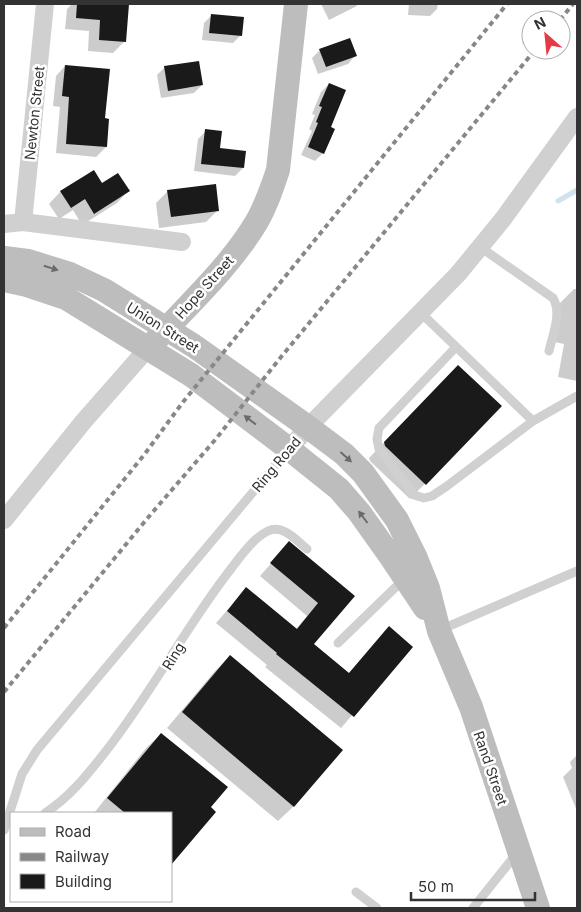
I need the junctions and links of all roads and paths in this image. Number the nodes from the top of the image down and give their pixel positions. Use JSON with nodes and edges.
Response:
{"nodes":[{"id":1,"x":45,"y":4,"type":"edge"},
{"id":2,"x":296,"y":4,"type":"edge"},
{"id":3,"x":577,"y":117,"type":"edge"},
{"id":4,"x":23,"y":222,"type":"junction"},
{"id":5,"x":4,"y":224,"type":"edge"},
{"id":6,"x":182,"y":242,"type":"dead end"},
{"id":7,"x":480,"y":247,"type":"junction"},
{"id":8,"x":4,"y":258,"type":"edge"},
{"id":9,"x":4,"y":280,"type":"edge"},
{"id":10,"x":421,"y":313,"type":"junction"},
{"id":11,"x":166,"y":328,"type":"junction"},
{"id":12,"x":456,"y":347,"type":"junction"},
{"id":13,"x":148,"y":348,"type":"junction"},
{"id":14,"x":550,"y":351,"type":"dead end"},
{"id":15,"x":577,"y":396,"type":"edge"},
{"id":16,"x":533,"y":421,"type":"junction"},
{"id":17,"x":308,"y":427,"type":"junction"},
{"id":18,"x":289,"y":449,"type":"junction"},
{"id":19,"x":4,"y":520,"type":"edge"},
{"id":20,"x":307,"y":549,"type":"dead end"},
{"id":21,"x":577,"y":571,"type":"edge"},
{"id":22,"x":405,"y":578,"type":"junction"},
{"id":23,"x":439,"y":631,"type":"junction"},
{"id":24,"x":338,"y":643,"type":"dead end"},
{"id":25,"x":10,"y":812,"type":"edge"},
{"id":26,"x":47,"y":812,"type":"edge"},
{"id":27,"x":10,"y":813,"type":"edge"},
{"id":28,"x":4,"y":832,"type":"edge"},
{"id":29,"x":519,"y":851,"type":"junction"},
{"id":30,"x":356,"y":892,"type":"dead end"},
{"id":31,"x":376,"y":908,"type":"edge"},
{"id":32,"x":473,"y":908,"type":"edge"},
{"id":33,"x":538,"y":908,"type":"edge"}],
"edges":[{"from":1,"to":4,"type":"street","name":"Newton Street"},
{"from":2,"to":11,"type":"street","name":"Hope Street"},
{"from":3,"to":7,"type":"street","name":"Ring Road"},
{"from":4,"to":5,"type":"street"},
{"from":4,"to":6,"type":"street"},
{"from":7,"to":10,"type":"street","name":"Ring Road"},
{"from":7,"to":14,"type":"lane"},
{"from":8,"to":11,"type":"street","name":"Union Street","one_way":true},
{"from":9,"to":13,"type":"street","name":"Union Street"},
{"from":10,"to":12,"type":"lane"},
{"from":10,"to":17,"type":"street","name":"Ring Road"},
{"from":11,"to":13,"type":"street","name":"Hope Street"},
{"from":11,"to":17,"type":"street","name":"Union Street"},
{"from":12,"to":16,"type":"lane"},
{"from":12,"to":16,"type":"lane"},
{"from":18,"to":13,"type":"street","name":"Union Street","one_way":true},
{"from":13,"to":19,"type":"street","name":"Hope Street"},
{"from":15,"to":16,"type":"lane"},
{"from":17,"to":18,"type":"street","name":"Ring Road"},
{"from":17,"to":23,"type":"street","name":"Rand Street","one_way":true},
{"from":22,"to":18,"type":"street","name":"Rand Street","one_way":true},
{"from":18,"to":25,"type":"lane","name":"Ring Road"},
{"from":20,"to":26,"type":"lane","name":"Ring"},
{"from":21,"to":23,"type":"lane"},
{"from":22,"to":23,"type":"street","name":"Rand Street"},
{"from":22,"to":24,"type":"lane"},
{"from":23,"to":29,"type":"street","name":"Rand Street"},
{"from":27,"to":28,"type":"lane","name":"Ring Road"},
{"from":29,"to":32,"type":"lane"},
{"from":29,"to":33,"type":"street","name":"Rand Street"},
{"from":30,"to":31,"type":"lane"}]}
